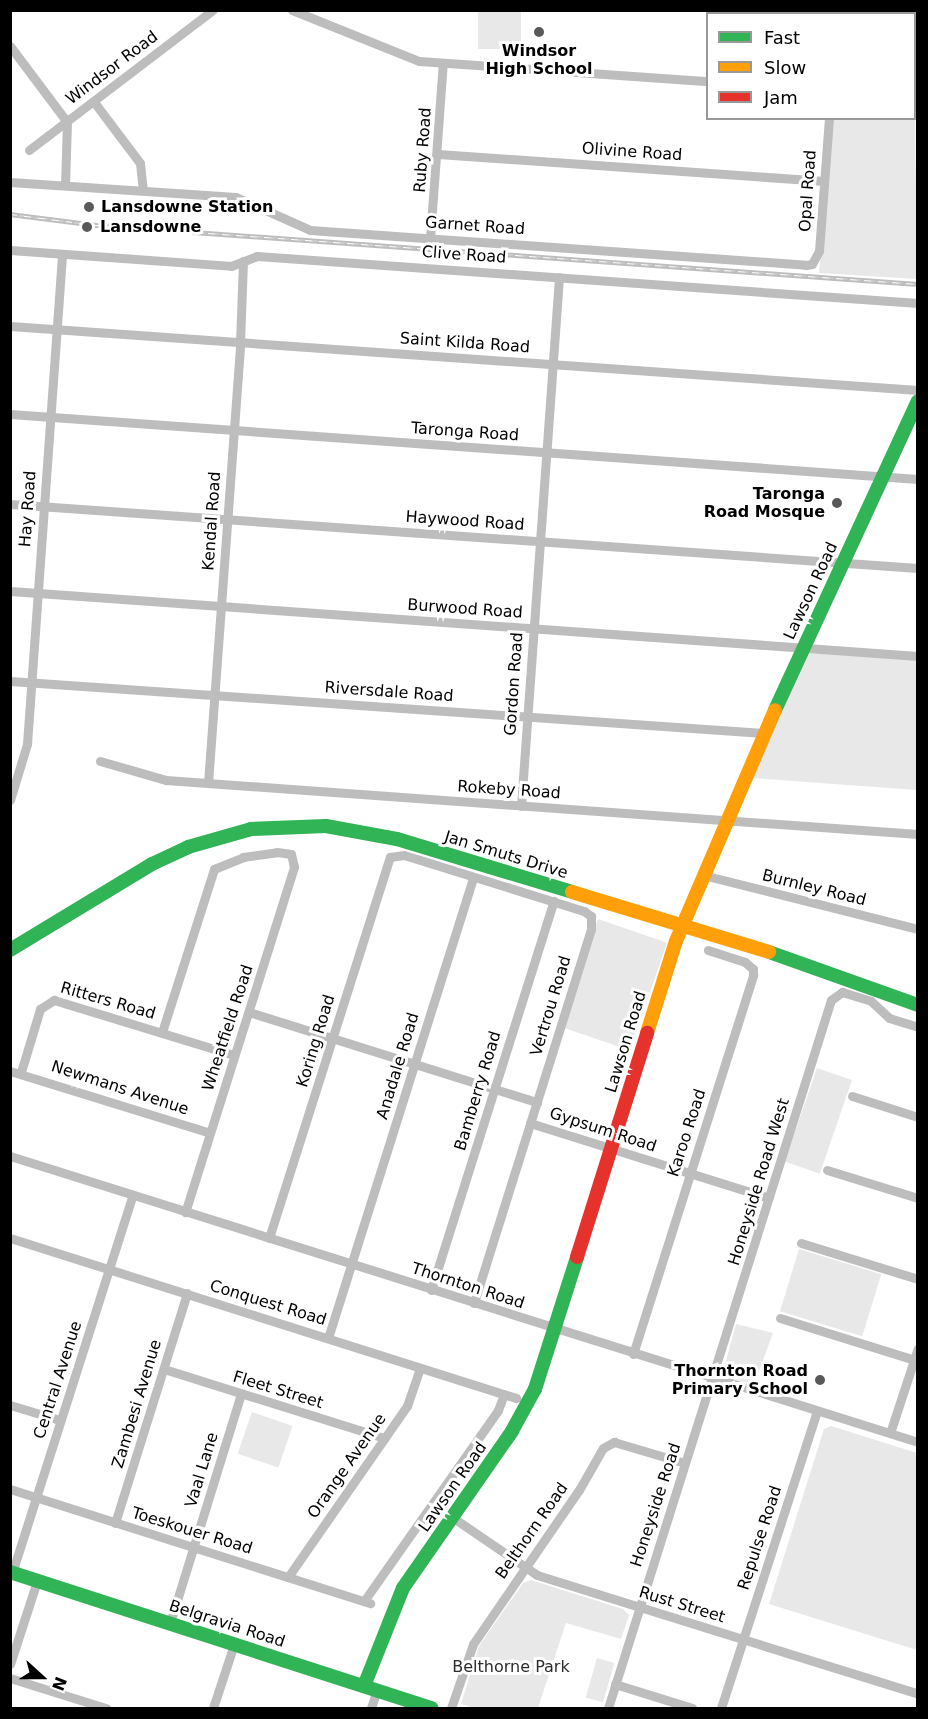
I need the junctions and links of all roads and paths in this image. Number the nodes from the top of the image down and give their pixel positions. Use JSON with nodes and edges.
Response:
{"nodes":[{"id":1,"x":213,"y":10,"type":"edge"},
{"id":2,"x":292,"y":10,"type":"edge"},
{"id":3,"x":10,"y":46,"type":"edge"},
{"id":4,"x":444,"y":63,"type":"junction"},
{"id":5,"x":706,"y":81,"type":"edge"},
{"id":6,"x":94,"y":102,"type":"junction"},
{"id":7,"x":829,"y":120,"type":"edge"},
{"id":8,"x":67,"y":122,"type":"junction"},
{"id":9,"x":29,"y":150,"type":"dead end"},
{"id":10,"x":438,"y":154,"type":"junction"},
{"id":11,"x":824,"y":181,"type":"junction"},
{"id":12,"x":10,"y":182,"type":"edge"},
{"id":13,"x":65,"y":184,"type":"junction"},
{"id":14,"x":143,"y":190,"type":"junction"},
{"id":15,"x":430,"y":238,"type":"junction"},
{"id":16,"x":10,"y":250,"type":"edge"},
{"id":17,"x":62,"y":254,"type":"junction"},
{"id":18,"x":243,"y":261,"type":"junction"},
{"id":19,"x":812,"y":264,"type":"joint"},
{"id":20,"x":559,"y":277,"type":"junction"},
{"id":21,"x":918,"y":303,"type":"edge"},
{"id":22,"x":10,"y":326,"type":"edge"},
{"id":23,"x":56,"y":329,"type":"junction"},
{"id":24,"x":240,"y":343,"type":"junction"},
{"id":25,"x":552,"y":364,"type":"junction"},
{"id":26,"x":918,"y":390,"type":"edge"},
{"id":27,"x":918,"y":401,"type":"edge"},
{"id":28,"x":10,"y":414,"type":"edge"},
{"id":29,"x":50,"y":417,"type":"junction"},
{"id":30,"x":234,"y":430,"type":"junction"},
{"id":31,"x":546,"y":453,"type":"junction"},
{"id":32,"x":882,"y":477,"type":"junction"},
{"id":33,"x":918,"y":479,"type":"edge"},
{"id":34,"x":10,"y":504,"type":"edge"},
{"id":35,"x":44,"y":506,"type":"junction"},
{"id":36,"x":227,"y":520,"type":"junction"},
{"id":37,"x":540,"y":542,"type":"junction"},
{"id":38,"x":842,"y":562,"type":"junction"},
{"id":39,"x":918,"y":568,"type":"edge"},
{"id":40,"x":10,"y":591,"type":"edge"},
{"id":41,"x":37,"y":593,"type":"junction"},
{"id":42,"x":221,"y":606,"type":"junction"},
{"id":43,"x":533,"y":629,"type":"junction"},
{"id":44,"x":802,"y":647,"type":"junction"},
{"id":45,"x":918,"y":656,"type":"edge"},
{"id":46,"x":10,"y":681,"type":"edge"},
{"id":47,"x":30,"y":682,"type":"junction"},
{"id":48,"x":214,"y":695,"type":"junction"},
{"id":49,"x":527,"y":717,"type":"junction"},
{"id":50,"x":765,"y":733,"type":"junction"},
{"id":51,"x":100,"y":761,"type":"dead end"},
{"id":52,"x":208,"y":783,"type":"junction"},
{"id":53,"x":11,"y":797,"type":"edge"},
{"id":54,"x":520,"y":806,"type":"junction"},
{"id":55,"x":727,"y":820,"type":"junction"},
{"id":56,"x":918,"y":834,"type":"edge"},
{"id":57,"x":394,"y":854,"type":"joint"},
{"id":58,"x":703,"y":875,"type":"junction"},
{"id":59,"x":473,"y":877,"type":"junction"},
{"id":60,"x":554,"y":902,"type":"junction"},
{"id":61,"x":86,"y":903,"type":"junction"},
{"id":62,"x":682,"y":926,"type":"junction"},
{"id":63,"x":918,"y":928,"type":"edge"},
{"id":64,"x":10,"y":939,"type":"edge"},
{"id":65,"x":10,"y":950,"type":"edge"},
{"id":66,"x":708,"y":950,"type":"dead end"},
{"id":67,"x":918,"y":1005,"type":"edge"},
{"id":68,"x":249,"y":1012,"type":"junction"},
{"id":69,"x":918,"y":1027,"type":"edge"},
{"id":70,"x":162,"y":1032,"type":"junction"},
{"id":71,"x":332,"y":1038,"type":"junction"},
{"id":72,"x":234,"y":1055,"type":"junction"},
{"id":73,"x":414,"y":1064,"type":"junction"},
{"id":74,"x":16,"y":1072,"type":"edge"},
{"id":75,"x":495,"y":1089,"type":"junction"},
{"id":76,"x":852,"y":1096,"type":"dead end"},
{"id":77,"x":537,"y":1102,"type":"junction"},
{"id":78,"x":918,"y":1117,"type":"edge"},
{"id":79,"x":530,"y":1123,"type":"junction"},
{"id":80,"x":210,"y":1133,"type":"junction"},
{"id":81,"x":611,"y":1148,"type":"junction"},
{"id":82,"x":10,"y":1156,"type":"edge"},
{"id":83,"x":827,"y":1170,"type":"dead end"},
{"id":84,"x":690,"y":1173,"type":"junction"},
{"id":85,"x":132,"y":1196,"type":"junction"},
{"id":86,"x":769,"y":1198,"type":"junction"},
{"id":87,"x":918,"y":1198,"type":"edge"},
{"id":88,"x":185,"y":1212,"type":"junction"},
{"id":89,"x":10,"y":1238,"type":"edge"},
{"id":90,"x":269,"y":1238,"type":"junction"},
{"id":91,"x":801,"y":1243,"type":"dead end"},
{"id":92,"x":351,"y":1265,"type":"junction"},
{"id":93,"x":109,"y":1269,"type":"junction"},
{"id":94,"x":918,"y":1280,"type":"edge"},
{"id":95,"x":431,"y":1290,"type":"junction"},
{"id":96,"x":187,"y":1293,"type":"junction"},
{"id":97,"x":474,"y":1303,"type":"junction"},
{"id":98,"x":780,"y":1318,"type":"dead end"},
{"id":99,"x":554,"y":1329,"type":"junction"},
{"id":100,"x":328,"y":1338,"type":"junction"},
{"id":101,"x":918,"y":1348,"type":"edge"},
{"id":102,"x":633,"y":1354,"type":"junction"},
{"id":103,"x":916,"y":1360,"type":"edge"},
{"id":104,"x":420,"y":1368,"type":"junction"},
{"id":105,"x":164,"y":1369,"type":"junction"},
{"id":106,"x":712,"y":1379,"type":"junction"},
{"id":107,"x":242,"y":1394,"type":"junction"},
{"id":108,"x":504,"y":1394,"type":"junction"},
{"id":109,"x":516,"y":1398,"type":"dead end"},
{"id":110,"x":10,"y":1404,"type":"edge"},
{"id":111,"x":817,"y":1411,"type":"junction"},
{"id":112,"x":60,"y":1420,"type":"junction"},
{"id":113,"x":890,"y":1433,"type":"junction"},
{"id":114,"x":384,"y":1438,"type":"junction"},
{"id":115,"x":918,"y":1442,"type":"edge"},
{"id":116,"x":685,"y":1463,"type":"junction"},
{"id":117,"x":10,"y":1489,"type":"edge"},
{"id":118,"x":36,"y":1498,"type":"junction"},
{"id":119,"x":452,"y":1516,"type":"junction"},
{"id":120,"x":115,"y":1523,"type":"junction"},
{"id":121,"x":194,"y":1547,"type":"junction"},
{"id":122,"x":525,"y":1568,"type":"junction"},
{"id":123,"x":11,"y":1572,"type":"edge"},
{"id":124,"x":288,"y":1576,"type":"junction"},
{"id":125,"x":37,"y":1581,"type":"junction"},
{"id":126,"x":639,"y":1608,"type":"junction"},
{"id":127,"x":170,"y":1623,"type":"junction"},
{"id":128,"x":744,"y":1640,"type":"junction"},
{"id":129,"x":234,"y":1644,"type":"junction"},
{"id":130,"x":10,"y":1664,"type":"edge"},
{"id":131,"x":10,"y":1678,"type":"edge"},
{"id":132,"x":615,"y":1684,"type":"junction"},
{"id":133,"x":371,"y":1688,"type":"junction"},
{"id":134,"x":918,"y":1694,"type":"edge"},
{"id":135,"x":106,"y":1708,"type":"edge"},
{"id":136,"x":213,"y":1708,"type":"edge"},
{"id":137,"x":371,"y":1708,"type":"edge"},
{"id":138,"x":432,"y":1708,"type":"edge"},
{"id":139,"x":451,"y":1708,"type":"edge"},
{"id":140,"x":608,"y":1708,"type":"edge"},
{"id":141,"x":692,"y":1708,"type":"edge"},
{"id":142,"x":721,"y":1708,"type":"edge"}],
"edges":[{"from":1,"to":6,"type":"street","name":"Windsor Road"},
{"from":2,"to":4,"type":"street"},
{"from":3,"to":8,"type":"street"},
{"from":4,"to":5,"type":"street"},
{"from":4,"to":10,"type":"street","name":"Ruby Road"},
{"from":6,"to":8,"type":"street","name":"Windsor Road"},
{"from":6,"to":14,"type":"street"},
{"from":7,"to":11,"type":"street","name":"Opal Road"},
{"from":8,"to":9,"type":"street","name":"Windsor Road"},
{"from":8,"to":13,"type":"street"},
{"from":10,"to":11,"type":"street","name":"Olivine Road"},
{"from":10,"to":15,"type":"street","name":"Ruby Road"},
{"from":11,"to":19,"type":"street","name":"Opal Road"},
{"from":12,"to":13,"type":"street","name":"Garnet Road"},
{"from":13,"to":14,"type":"street","name":"Garnet Road"},
{"from":14,"to":15,"type":"street","name":"Garnet Road"},
{"from":15,"to":19,"type":"street","name":"Garnet Road"},
{"from":16,"to":17,"type":"street","name":"Clive Road"},
{"from":17,"to":18,"type":"street","name":"Clive Road"},
{"from":17,"to":23,"type":"street","name":"Hay Road"},
{"from":18,"to":20,"type":"street","name":"Clive Road"},
{"from":18,"to":24,"type":"street","name":"Kendal Road"},
{"from":20,"to":21,"type":"street","name":"Clive Road"},
{"from":20,"to":25,"type":"street","name":"Gordon Road"},
{"from":22,"to":23,"type":"street","name":"Saint Kilda Road"},
{"from":23,"to":24,"type":"street","name":"Saint Kilda Road"},
{"from":23,"to":29,"type":"street","name":"Hay Road"},
{"from":24,"to":25,"type":"street","name":"Saint Kilda Road"},
{"from":24,"to":30,"type":"street","name":"Kendal Road"},
{"from":25,"to":26,"type":"street","name":"Saint Kilda Road"},
{"from":25,"to":31,"type":"street","name":"Gordon Road"},
{"from":27,"to":32,"type":"street","name":"Lawson Road"},
{"from":28,"to":29,"type":"street","name":"Taronga Road"},
{"from":29,"to":30,"type":"street","name":"Taronga Road"},
{"from":29,"to":35,"type":"street","name":"Hay Road"},
{"from":30,"to":31,"type":"street","name":"Taronga Road"},
{"from":30,"to":36,"type":"street","name":"Kendal Road"},
{"from":31,"to":32,"type":"street","name":"Taronga Road"},
{"from":31,"to":37,"type":"street","name":"Gordon Road"},
{"from":32,"to":33,"type":"street","name":"Taronga Road"},
{"from":32,"to":38,"type":"street","name":"Lawson Road"},
{"from":34,"to":35,"type":"street","name":"Haywood Road"},
{"from":35,"to":36,"type":"street","name":"Haywood Road"},
{"from":35,"to":41,"type":"street","name":"Hay Road"},
{"from":36,"to":37,"type":"street","name":"Haywood Road"},
{"from":36,"to":42,"type":"street","name":"Kendal Road"},
{"from":37,"to":38,"type":"street","name":"Haywood Road"},
{"from":37,"to":43,"type":"street","name":"Gordon Road"},
{"from":38,"to":39,"type":"street","name":"Haywood Road"},
{"from":38,"to":44,"type":"street","name":"Lawson Road"},
{"from":40,"to":41,"type":"street","name":"Burwood Road"},
{"from":41,"to":42,"type":"street","name":"Burwood Road"},
{"from":41,"to":47,"type":"street","name":"Hay Road"},
{"from":42,"to":43,"type":"street","name":"Burwood Road"},
{"from":42,"to":48,"type":"street","name":"Kendal Road"},
{"from":43,"to":44,"type":"street","name":"Burwood Road"},
{"from":43,"to":49,"type":"street","name":"Gordon Road"},
{"from":44,"to":45,"type":"street","name":"Burwood Road"},
{"from":44,"to":50,"type":"street","name":"Lawson Road"},
{"from":46,"to":47,"type":"street","name":"Riversdale Road"},
{"from":47,"to":48,"type":"street","name":"Riversdale Road"},
{"from":47,"to":53,"type":"street","name":"Hay Road"},
{"from":48,"to":49,"type":"street","name":"Riversdale Road"},
{"from":48,"to":52,"type":"street","name":"Kendal Road"},
{"from":49,"to":50,"type":"street","name":"Riversdale Road"},
{"from":49,"to":54,"type":"street","name":"Gordon Road"},
{"from":50,"to":55,"type":"street","name":"Lawson Road"},
{"from":51,"to":52,"type":"street","name":"Rokeby Road"},
{"from":52,"to":54,"type":"street","name":"Rokeby Road"},
{"from":54,"to":55,"type":"street","name":"Rokeby Road"},
{"from":55,"to":56,"type":"street","name":"Rokeby Road"},
{"from":55,"to":58,"type":"street","name":"Lawson Road"},
{"from":57,"to":59,"type":"street","name":"Vertrou Road"},
{"from":57,"to":71,"type":"street","name":"Koring Road"},
{"from":58,"to":62,"type":"street","name":"Lawson Road"},
{"from":58,"to":63,"type":"street","name":"Burnley Road"},
{"from":59,"to":60,"type":"street","name":"Vertrou Road"},
{"from":59,"to":73,"type":"street","name":"Anadale Road"},
{"from":60,"to":75,"type":"street","name":"Bamberry Road"},
{"from":60,"to":77,"type":"street","name":"Vertrou Road"},
{"from":61,"to":62,"type":"street","name":"Jan Smuts Drive"},
{"from":61,"to":64,"type":"street","name":"Jan Smuts Drive"},
{"from":61,"to":65,"type":"street","name":"Jan Smuts Drive"},
{"from":62,"to":67,"type":"street","name":"Jan Smuts Drive"},
{"from":62,"to":81,"type":"street","name":"Lawson Road"},
{"from":66,"to":84,"type":"street","name":"Karoo Road"},
{"from":68,"to":70,"type":"street","name":"Wheatfield Road"},
{"from":68,"to":71,"type":"street"},
{"from":68,"to":72,"type":"street","name":"Wheatfield Road"},
{"from":69,"to":86,"type":"street","name":"Honeyside Road West"},
{"from":70,"to":72,"type":"street","name":"Ritters Road"},
{"from":70,"to":74,"type":"street","name":"Ritters Road"},
{"from":71,"to":73,"type":"street"},
{"from":71,"to":90,"type":"street","name":"Koring Road"},
{"from":72,"to":80,"type":"street","name":"Wheatfield Road"},
{"from":73,"to":75,"type":"street"},
{"from":73,"to":92,"type":"street","name":"Anadale Road"},
{"from":74,"to":80,"type":"street","name":"Newmans Avenue"},
{"from":75,"to":77,"type":"street"},
{"from":75,"to":95,"type":"street","name":"Bamberry Road"},
{"from":76,"to":78,"type":"street"},
{"from":77,"to":79,"type":"street","name":"Vertrou Road"},
{"from":79,"to":81,"type":"street","name":"Gypsum Road"},
{"from":79,"to":97,"type":"street","name":"Vertrou Road"},
{"from":80,"to":88,"type":"street","name":"Wheatfield Road"},
{"from":81,"to":84,"type":"street","name":"Gypsum Road"},
{"from":81,"to":99,"type":"street","name":"Lawson Road"},
{"from":82,"to":85,"type":"street","name":"Thornton Road"},
{"from":83,"to":87,"type":"street"},
{"from":84,"to":86,"type":"street","name":"Gypsum Road"},
{"from":84,"to":102,"type":"street","name":"Karoo Road"},
{"from":85,"to":88,"type":"street","name":"Thornton Road"},
{"from":85,"to":93,"type":"street","name":"Central Avenue"},
{"from":86,"to":106,"type":"street","name":"Honeyside Road West"},
{"from":88,"to":90,"type":"street","name":"Thornton Road"},
{"from":89,"to":93,"type":"street","name":"Conquest Road"},
{"from":90,"to":92,"type":"street","name":"Thornton Road"},
{"from":91,"to":94,"type":"street"},
{"from":92,"to":95,"type":"street","name":"Thornton Road"},
{"from":92,"to":100,"type":"street","name":"Anadale Road"},
{"from":93,"to":96,"type":"street","name":"Conquest Road"},
{"from":93,"to":112,"type":"street","name":"Central Avenue"},
{"from":95,"to":97,"type":"street","name":"Thornton Road"},
{"from":96,"to":100,"type":"street","name":"Conquest Road"},
{"from":96,"to":105,"type":"street","name":"Zambesi Avenue"},
{"from":97,"to":99,"type":"street","name":"Thornton Road"},
{"from":98,"to":103,"type":"street"},
{"from":99,"to":102,"type":"street","name":"Thornton Road"},
{"from":99,"to":119,"type":"street","name":"Lawson Road"},
{"from":100,"to":104,"type":"street","name":"Conquest Road"},
{"from":101,"to":103,"type":"street"},
{"from":102,"to":106,"type":"street","name":"Thornton Road"},
{"from":103,"to":113,"type":"street"},
{"from":104,"to":108,"type":"street","name":"Conquest Road"},
{"from":104,"to":114,"type":"street","name":"Orange Avenue"},
{"from":105,"to":107,"type":"street","name":"Fleet Street"},
{"from":105,"to":120,"type":"street","name":"Zambesi Avenue"},
{"from":106,"to":111,"type":"street","name":"Thornton Road"},
{"from":106,"to":116,"type":"street","name":"Honeyside Road"},
{"from":107,"to":114,"type":"street","name":"Fleet Street"},
{"from":107,"to":121,"type":"street","name":"Vaal Lane"},
{"from":108,"to":109,"type":"street","name":"Conquest Road"},
{"from":108,"to":124,"type":"street","name":"Toeskouer Road"},
{"from":110,"to":112,"type":"street"},
{"from":111,"to":113,"type":"street","name":"Thornton Road"},
{"from":111,"to":128,"type":"street","name":"Repulse Road"},
{"from":112,"to":118,"type":"street","name":"Central Avenue"},
{"from":113,"to":115,"type":"street","name":"Thornton Road"},
{"from":114,"to":124,"type":"street","name":"Orange Avenue"},
{"from":116,"to":122,"type":"street","name":"Belthorn Road"},
{"from":116,"to":126,"type":"street","name":"Honeyside Road"},
{"from":117,"to":118,"type":"street","name":"Toeskouer Road"},
{"from":118,"to":120,"type":"street","name":"Toeskouer Road"},
{"from":118,"to":123,"type":"street","name":"Central Avenue"},
{"from":119,"to":122,"type":"street","name":"Rust Street"},
{"from":119,"to":133,"type":"street","name":"Lawson Road"},
{"from":120,"to":121,"type":"street","name":"Toeskouer Road"},
{"from":121,"to":124,"type":"street","name":"Toeskouer Road"},
{"from":121,"to":127,"type":"street","name":"Vaal Lane"},
{"from":122,"to":126,"type":"street","name":"Rust Street"},
{"from":122,"to":139,"type":"street","name":"Belthorn Road"},
{"from":123,"to":125,"type":"street","name":"Belgravia Road"},
{"from":125,"to":127,"type":"street","name":"Belgravia Road"},
{"from":125,"to":130,"type":"street"},
{"from":126,"to":128,"type":"street","name":"Rust Street"},
{"from":126,"to":132,"type":"street","name":"Honeyside Road"},
{"from":127,"to":129,"type":"street","name":"Belgravia Road"},
{"from":128,"to":134,"type":"street","name":"Rust Street"},
{"from":128,"to":142,"type":"street","name":"Repulse Road"},
{"from":129,"to":133,"type":"street","name":"Belgravia Road"},
{"from":129,"to":136,"type":"street"},
{"from":131,"to":135,"type":"street"},
{"from":132,"to":140,"type":"street","name":"Honeyside Road"},
{"from":132,"to":141,"type":"street"},
{"from":133,"to":137,"type":"street","name":"Lawson Road"},
{"from":133,"to":138,"type":"street","name":"Belgravia Road"}]}
